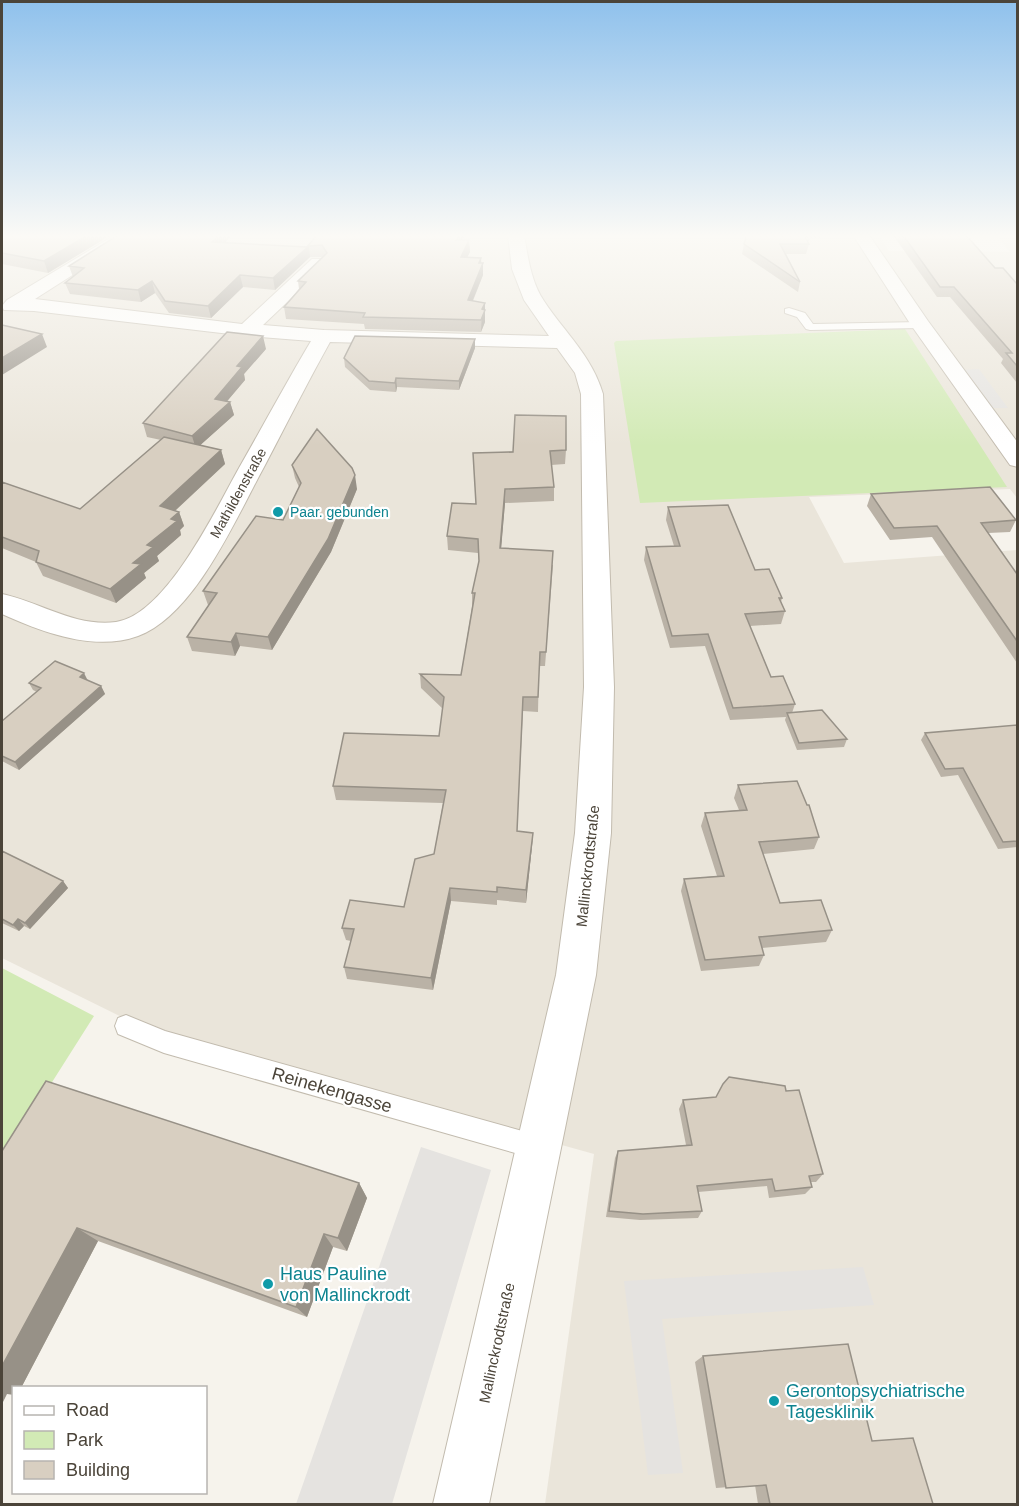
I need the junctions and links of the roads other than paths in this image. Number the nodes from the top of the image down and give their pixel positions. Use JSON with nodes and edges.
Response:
{"nodes":[{"id":1,"x":32,"y":305,"type":"edge"},
{"id":2,"x":36,"y":305,"type":"edge"},
{"id":3,"x":273,"y":305,"type":"edge"},
{"id":4,"x":537,"y":305,"type":"edge"},
{"id":5,"x":908,"y":305,"type":"edge"},
{"id":6,"x":8,"y":308,"type":"edge"},
{"id":7,"x":789,"y":311,"type":"dead end"},
{"id":8,"x":921,"y":325,"type":"junction"},
{"id":9,"x":247,"y":330,"type":"junction"},
{"id":10,"x":324,"y":336,"type":"junction"},
{"id":11,"x":564,"y":342,"type":"junction"},
{"id":12,"x":1017,"y":460,"type":"edge"},
{"id":13,"x":2,"y":603,"type":"edge"},
{"id":14,"x":126,"y":1026,"type":"dead end"},
{"id":15,"x":540,"y":1148,"type":"junction"},
{"id":16,"x":461,"y":1504,"type":"edge"}],
"edges":[{"from":1,"to":6,"type":"street"},
{"from":2,"to":9,"type":"street"},
{"from":3,"to":9,"type":"street"},
{"from":4,"to":11,"type":"street","name":"Mallinckrodtstraße"},
{"from":5,"to":8,"type":"street"},
{"from":7,"to":8,"type":"lane"},
{"from":8,"to":12,"type":"street"},
{"from":9,"to":10,"type":"street"},
{"from":10,"to":11,"type":"street"},
{"from":10,"to":13,"type":"street","name":"Mathildenstraße"},
{"from":11,"to":15,"type":"street","name":"Mallinckrodtstraße"},
{"from":14,"to":15,"type":"lane","name":"Reinekengasse"},
{"from":15,"to":16,"type":"street","name":"Mallinckrodtstraße"}]}
